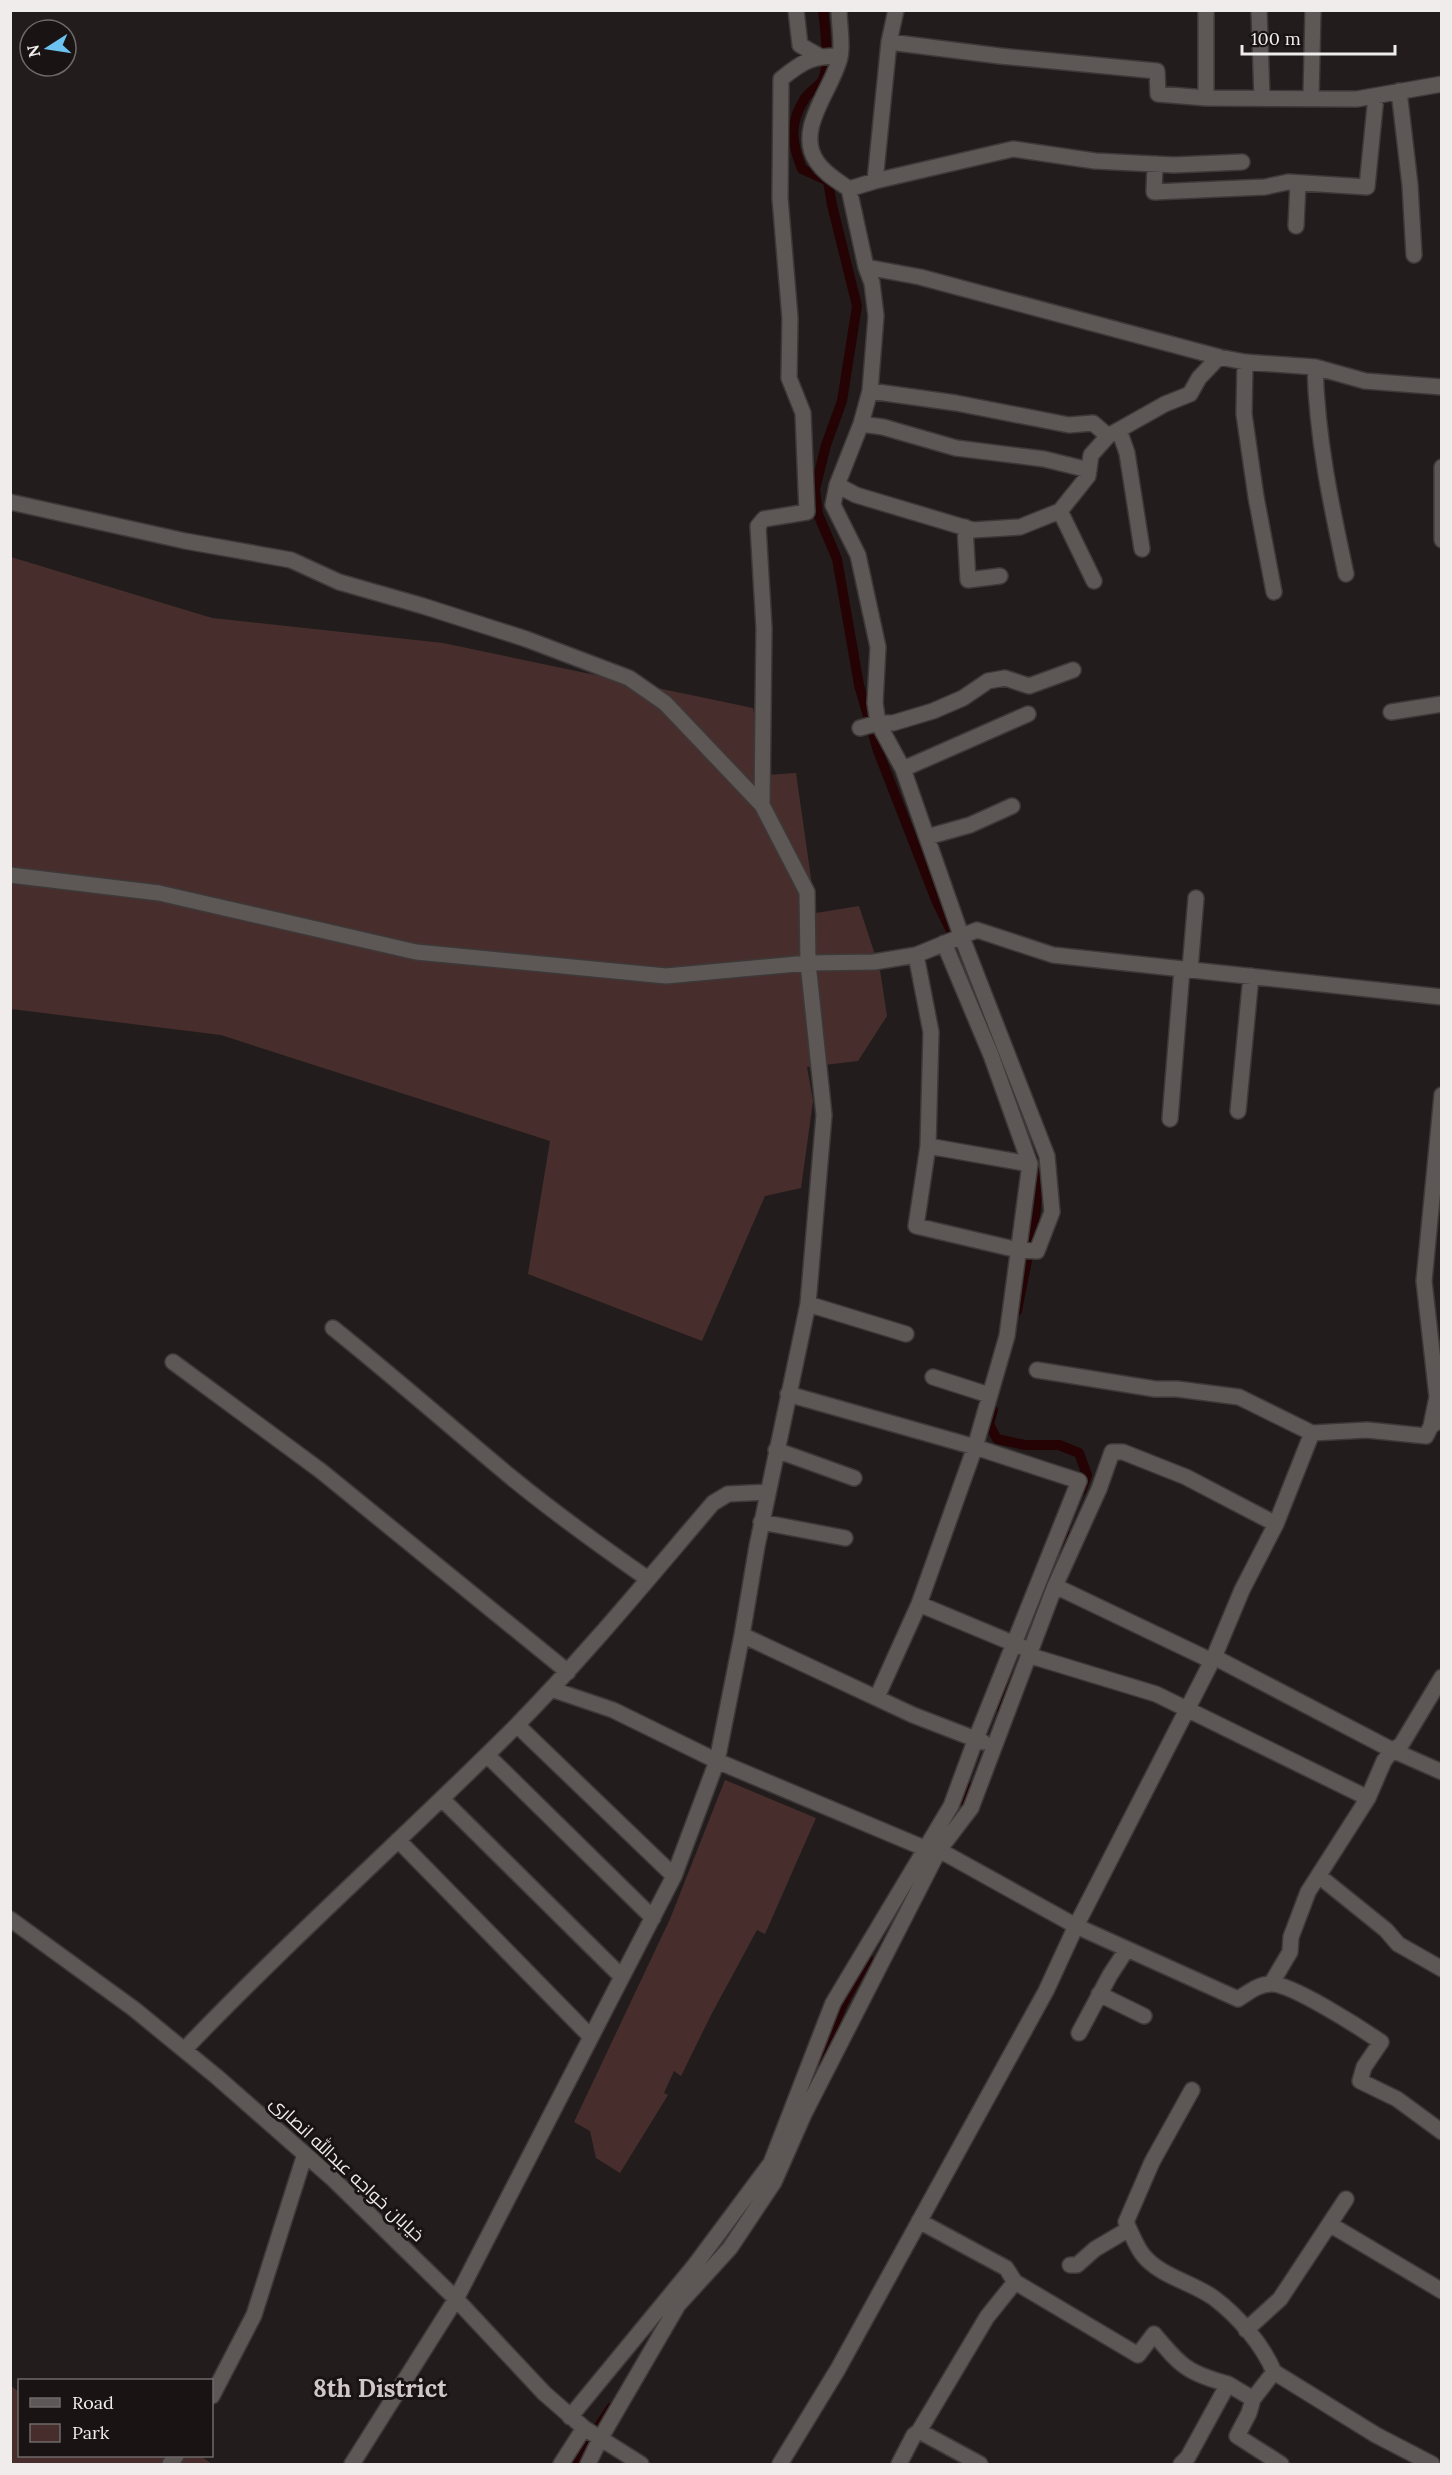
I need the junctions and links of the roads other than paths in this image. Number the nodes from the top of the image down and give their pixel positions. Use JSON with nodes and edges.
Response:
{"nodes":[{"id":1,"x":796,"y":10,"type":"edge"},
{"id":2,"x":839,"y":10,"type":"edge"},
{"id":3,"x":896,"y":10,"type":"edge"},
{"id":4,"x":1206,"y":10,"type":"edge"},
{"id":5,"x":1259,"y":10,"type":"edge"},
{"id":6,"x":1313,"y":10,"type":"edge"},
{"id":7,"x":889,"y":42,"type":"junction"},
{"id":8,"x":819,"y":56,"type":"junction"},
{"id":9,"x":840,"y":56,"type":"junction"},
{"id":10,"x":1442,"y":84,"type":"edge"},
{"id":11,"x":1399,"y":91,"type":"junction"},
{"id":12,"x":1376,"y":96,"type":"junction"},
{"id":13,"x":1206,"y":98,"type":"junction"},
{"id":14,"x":1262,"y":98,"type":"junction"},
{"id":15,"x":1311,"y":98,"type":"junction"},
{"id":16,"x":1242,"y":162,"type":"dead end"},
{"id":17,"x":1155,"y":164,"type":"junction"},
{"id":18,"x":875,"y":180,"type":"junction"},
{"id":19,"x":1298,"y":183,"type":"junction"},
{"id":20,"x":849,"y":189,"type":"junction"},
{"id":21,"x":1296,"y":226,"type":"dead end"},
{"id":22,"x":1414,"y":255,"type":"dead end"},
{"id":23,"x":866,"y":267,"type":"junction"},
{"id":24,"x":1219,"y":357,"type":"junction"},
{"id":25,"x":1245,"y":362,"type":"junction"},
{"id":26,"x":1315,"y":367,"type":"junction"},
{"id":27,"x":1442,"y":387,"type":"edge"},
{"id":28,"x":870,"y":391,"type":"junction"},
{"id":29,"x":861,"y":424,"type":"junction"},
{"id":30,"x":1114,"y":433,"type":"junction"},
{"id":31,"x":1442,"y":467,"type":"edge"},
{"id":32,"x":1089,"y":470,"type":"junction"},
{"id":33,"x":837,"y":485,"type":"junction"},
{"id":34,"x":10,"y":502,"type":"edge"},
{"id":35,"x":833,"y":506,"type":"junction"},
{"id":36,"x":1060,"y":511,"type":"junction"},
{"id":37,"x":807,"y":512,"type":"junction"},
{"id":38,"x":965,"y":527,"type":"junction"},
{"id":39,"x":1441,"y":536,"type":"edge"},
{"id":40,"x":1142,"y":549,"type":"dead end"},
{"id":41,"x":1346,"y":574,"type":"dead end"},
{"id":42,"x":1000,"y":576,"type":"dead end"},
{"id":43,"x":1094,"y":581,"type":"dead end"},
{"id":44,"x":1274,"y":592,"type":"dead end"},
{"id":45,"x":1073,"y":670,"type":"dead end"},
{"id":46,"x":1442,"y":704,"type":"edge"},
{"id":47,"x":1391,"y":712,"type":"dead end"},
{"id":48,"x":1028,"y":714,"type":"dead end"},
{"id":49,"x":878,"y":723,"type":"junction"},
{"id":50,"x":860,"y":728,"type":"dead end"},
{"id":51,"x":903,"y":769,"type":"junction"},
{"id":52,"x":762,"y":806,"type":"junction"},
{"id":53,"x":1012,"y":806,"type":"dead end"},
{"id":54,"x":927,"y":837,"type":"junction"},
{"id":55,"x":10,"y":875,"type":"edge"},
{"id":56,"x":1196,"y":898,"type":"dead end"},
{"id":57,"x":961,"y":935,"type":"junction"},
{"id":58,"x":944,"y":943,"type":"junction"},
{"id":59,"x":916,"y":955,"type":"junction"},
{"id":60,"x":808,"y":963,"type":"junction"},
{"id":61,"x":1186,"y":969,"type":"junction"},
{"id":62,"x":1251,"y":976,"type":"junction"},
{"id":63,"x":1442,"y":997,"type":"edge"},
{"id":64,"x":1442,"y":1095,"type":"edge"},
{"id":65,"x":1238,"y":1111,"type":"dead end"},
{"id":66,"x":1170,"y":1119,"type":"dead end"},
{"id":67,"x":928,"y":1146,"type":"junction"},
{"id":68,"x":1030,"y":1164,"type":"junction"},
{"id":69,"x":1018,"y":1250,"type":"junction"},
{"id":70,"x":808,"y":1304,"type":"junction"},
{"id":71,"x":333,"y":1328,"type":"dead end"},
{"id":72,"x":906,"y":1334,"type":"dead end"},
{"id":73,"x":173,"y":1362,"type":"dead end"},
{"id":74,"x":1037,"y":1370,"type":"dead end"},
{"id":75,"x":933,"y":1377,"type":"dead end"},
{"id":76,"x":788,"y":1394,"type":"junction"},
{"id":77,"x":989,"y":1395,"type":"junction"},
{"id":78,"x":1436,"y":1422,"type":"edge"},
{"id":79,"x":1312,"y":1433,"type":"junction"},
{"id":80,"x":975,"y":1448,"type":"junction"},
{"id":81,"x":776,"y":1450,"type":"junction"},
{"id":82,"x":854,"y":1478,"type":"dead end"},
{"id":83,"x":1079,"y":1481,"type":"junction"},
{"id":84,"x":1099,"y":1489,"type":"junction"},
{"id":85,"x":768,"y":1492,"type":"junction"},
{"id":86,"x":762,"y":1522,"type":"junction"},
{"id":87,"x":1276,"y":1524,"type":"junction"},
{"id":88,"x":845,"y":1538,"type":"dead end"},
{"id":89,"x":648,"y":1580,"type":"junction"},
{"id":90,"x":1055,"y":1586,"type":"junction"},
{"id":91,"x":919,"y":1604,"type":"junction"},
{"id":92,"x":742,"y":1635,"type":"junction"},
{"id":93,"x":1014,"y":1643,"type":"junction"},
{"id":94,"x":1031,"y":1653,"type":"junction"},
{"id":95,"x":1213,"y":1659,"type":"junction"},
{"id":96,"x":568,"y":1672,"type":"junction"},
{"id":97,"x":1442,"y":1677,"type":"edge"},
{"id":98,"x":551,"y":1689,"type":"junction"},
{"id":99,"x":877,"y":1697,"type":"junction"},
{"id":100,"x":1188,"y":1707,"type":"junction"},
{"id":101,"x":517,"y":1725,"type":"junction"},
{"id":102,"x":975,"y":1741,"type":"junction"},
{"id":103,"x":996,"y":1745,"type":"junction"},
{"id":104,"x":1392,"y":1750,"type":"junction"},
{"id":105,"x":487,"y":1755,"type":"junction"},
{"id":106,"x":717,"y":1761,"type":"junction"},
{"id":107,"x":1442,"y":1772,"type":"edge"},
{"id":108,"x":442,"y":1798,"type":"junction"},
{"id":109,"x":1368,"y":1798,"type":"junction"},
{"id":110,"x":398,"y":1840,"type":"junction"},
{"id":111,"x":932,"y":1849,"type":"junction"},
{"id":112,"x":674,"y":1876,"type":"junction"},
{"id":113,"x":1319,"y":1876,"type":"junction"},
{"id":114,"x":653,"y":1918,"type":"junction"},
{"id":115,"x":10,"y":1919,"type":"edge"},
{"id":116,"x":1076,"y":1926,"type":"junction"},
{"id":117,"x":1127,"y":1949,"type":"junction"},
{"id":118,"x":1442,"y":1969,"type":"edge"},
{"id":119,"x":622,"y":1977,"type":"junction"},
{"id":120,"x":1271,"y":1984,"type":"junction"},
{"id":121,"x":1099,"y":1994,"type":"junction"},
{"id":122,"x":1144,"y":2016,"type":"dead end"},
{"id":123,"x":1079,"y":2034,"type":"dead end"},
{"id":124,"x":591,"y":2037,"type":"junction"},
{"id":125,"x":184,"y":2050,"type":"junction"},
{"id":126,"x":1192,"y":2090,"type":"dead end"},
{"id":127,"x":1442,"y":2132,"type":"edge"},
{"id":128,"x":305,"y":2154,"type":"junction"},
{"id":129,"x":1346,"y":2199,"type":"dead end"},
{"id":130,"x":919,"y":2221,"type":"junction"},
{"id":131,"x":1331,"y":2225,"type":"junction"},
{"id":132,"x":1129,"y":2229,"type":"junction"},
{"id":133,"x":1070,"y":2265,"type":"dead end"},
{"id":134,"x":1015,"y":2282,"type":"junction"},
{"id":135,"x":1442,"y":2291,"type":"edge"},
{"id":136,"x":456,"y":2299,"type":"junction"},
{"id":137,"x":1246,"y":2330,"type":"junction"},
{"id":138,"x":1274,"y":2372,"type":"junction"},
{"id":139,"x":1228,"y":2384,"type":"junction"},
{"id":140,"x":213,"y":2394,"type":"edge"},
{"id":141,"x":1253,"y":2399,"type":"junction"},
{"id":142,"x":570,"y":2417,"type":"junction"},
{"id":143,"x":584,"y":2428,"type":"junction"},
{"id":144,"x":919,"y":2431,"type":"junction"},
{"id":145,"x":600,"y":2439,"type":"junction"},
{"id":146,"x":352,"y":2464,"type":"edge"},
{"id":147,"x":561,"y":2464,"type":"edge"},
{"id":148,"x":588,"y":2464,"type":"edge"},
{"id":149,"x":641,"y":2464,"type":"edge"},
{"id":150,"x":780,"y":2464,"type":"edge"},
{"id":151,"x":898,"y":2464,"type":"edge"},
{"id":152,"x":980,"y":2464,"type":"edge"},
{"id":153,"x":1181,"y":2464,"type":"edge"},
{"id":154,"x":1281,"y":2464,"type":"edge"},
{"id":155,"x":1432,"y":2464,"type":"edge"}],
"edges":[{"from":1,"to":8,"type":"street"},
{"from":2,"to":9,"type":"street"},
{"from":3,"to":7,"type":"street"},
{"from":4,"to":13,"type":"street"},
{"from":5,"to":14,"type":"street"},
{"from":6,"to":15,"type":"street"},
{"from":7,"to":13,"type":"street"},
{"from":7,"to":18,"type":"street"},
{"from":8,"to":9,"type":"street"},
{"from":8,"to":37,"type":"street"},
{"from":9,"to":20,"type":"street"},
{"from":10,"to":11,"type":"street"},
{"from":11,"to":12,"type":"street"},
{"from":11,"to":22,"type":"street"},
{"from":12,"to":15,"type":"street"},
{"from":12,"to":19,"type":"street"},
{"from":13,"to":14,"type":"street"},
{"from":14,"to":15,"type":"street"},
{"from":16,"to":17,"type":"street"},
{"from":17,"to":18,"type":"street"},
{"from":17,"to":19,"type":"street"},
{"from":18,"to":20,"type":"street"},
{"from":19,"to":21,"type":"street"},
{"from":20,"to":23,"type":"street"},
{"from":23,"to":24,"type":"street"},
{"from":23,"to":28,"type":"street"},
{"from":24,"to":25,"type":"street"},
{"from":24,"to":30,"type":"street"},
{"from":25,"to":26,"type":"street"},
{"from":25,"to":44,"type":"street"},
{"from":26,"to":27,"type":"street"},
{"from":26,"to":41,"type":"street"},
{"from":28,"to":29,"type":"street"},
{"from":28,"to":30,"type":"street"},
{"from":29,"to":32,"type":"street"},
{"from":29,"to":33,"type":"street"},
{"from":30,"to":32,"type":"street"},
{"from":30,"to":40,"type":"street"},
{"from":31,"to":39,"type":"street"},
{"from":32,"to":36,"type":"street"},
{"from":33,"to":35,"type":"street"},
{"from":33,"to":38,"type":"street"},
{"from":34,"to":52,"type":"street"},
{"from":35,"to":37,"type":"street"},
{"from":35,"to":49,"type":"street"},
{"from":36,"to":38,"type":"street"},
{"from":36,"to":43,"type":"street"},
{"from":37,"to":52,"type":"street"},
{"from":38,"to":42,"type":"street"},
{"from":45,"to":49,"type":"street"},
{"from":46,"to":47,"type":"street"},
{"from":48,"to":51,"type":"street"},
{"from":49,"to":50,"type":"street"},
{"from":49,"to":51,"type":"street"},
{"from":51,"to":54,"type":"street"},
{"from":52,"to":60,"type":"street"},
{"from":53,"to":54,"type":"street"},
{"from":54,"to":57,"type":"street"},
{"from":55,"to":60,"type":"street"},
{"from":56,"to":61,"type":"street"},
{"from":57,"to":58,"type":"street"},
{"from":57,"to":61,"type":"street"},
{"from":57,"to":69,"type":"street"},
{"from":58,"to":59,"type":"street"},
{"from":58,"to":68,"type":"street"},
{"from":59,"to":60,"type":"street"},
{"from":59,"to":67,"type":"street"},
{"from":60,"to":70,"type":"street"},
{"from":61,"to":62,"type":"street"},
{"from":61,"to":66,"type":"street"},
{"from":62,"to":63,"type":"street"},
{"from":62,"to":65,"type":"street"},
{"from":64,"to":78,"type":"street"},
{"from":67,"to":68,"type":"street"},
{"from":67,"to":69,"type":"street"},
{"from":68,"to":69,"type":"street"},
{"from":69,"to":77,"type":"street"},
{"from":70,"to":72,"type":"street"},
{"from":70,"to":76,"type":"street"},
{"from":71,"to":89,"type":"street"},
{"from":73,"to":96,"type":"street"},
{"from":74,"to":79,"type":"street"},
{"from":75,"to":77,"type":"street"},
{"from":76,"to":80,"type":"street"},
{"from":76,"to":81,"type":"street"},
{"from":77,"to":80,"type":"street"},
{"from":78,"to":79,"type":"street"},
{"from":79,"to":87,"type":"street"},
{"from":80,"to":83,"type":"street"},
{"from":80,"to":91,"type":"street"},
{"from":81,"to":82,"type":"street"},
{"from":81,"to":85,"type":"street"},
{"from":83,"to":84,"type":"street"},
{"from":83,"to":93,"type":"street"},
{"from":84,"to":87,"type":"street"},
{"from":84,"to":90,"type":"street"},
{"from":85,"to":86,"type":"street"},
{"from":85,"to":89,"type":"street"},
{"from":86,"to":88,"type":"street"},
{"from":86,"to":92,"type":"street"},
{"from":87,"to":95,"type":"street"},
{"from":89,"to":96,"type":"street"},
{"from":90,"to":94,"type":"street"},
{"from":90,"to":95,"type":"street"},
{"from":91,"to":93,"type":"street"},
{"from":91,"to":99,"type":"street"},
{"from":92,"to":99,"type":"street"},
{"from":92,"to":106,"type":"street"},
{"from":93,"to":94,"type":"street"},
{"from":93,"to":102,"type":"street"},
{"from":94,"to":100,"type":"street"},
{"from":94,"to":103,"type":"street"},
{"from":95,"to":100,"type":"street"},
{"from":95,"to":104,"type":"street"},
{"from":96,"to":98,"type":"street"},
{"from":97,"to":104,"type":"street"},
{"from":98,"to":101,"type":"street"},
{"from":98,"to":106,"type":"street"},
{"from":99,"to":102,"type":"street"},
{"from":100,"to":109,"type":"street"},
{"from":100,"to":116,"type":"street"},
{"from":101,"to":105,"type":"street"},
{"from":101,"to":112,"type":"street"},
{"from":102,"to":103,"type":"street"},
{"from":102,"to":111,"type":"street"},
{"from":103,"to":111,"type":"street"},
{"from":104,"to":107,"type":"street"},
{"from":104,"to":109,"type":"street"},
{"from":105,"to":108,"type":"street"},
{"from":105,"to":114,"type":"street"},
{"from":106,"to":111,"type":"street"},
{"from":106,"to":112,"type":"street"},
{"from":108,"to":110,"type":"street"},
{"from":108,"to":119,"type":"street"},
{"from":109,"to":113,"type":"street"},
{"from":110,"to":124,"type":"street"},
{"from":110,"to":125,"type":"street"},
{"from":111,"to":116,"type":"street"},
{"from":111,"to":142,"type":"street"},
{"from":111,"to":145,"type":"street"},
{"from":112,"to":114,"type":"street"},
{"from":113,"to":118,"type":"street"},
{"from":113,"to":120,"type":"street"},
{"from":114,"to":119,"type":"street"},
{"from":115,"to":125,"type":"street","name":"خیابان خواجه عبدالله انصاری"},
{"from":116,"to":117,"type":"street"},
{"from":116,"to":130,"type":"street"},
{"from":117,"to":120,"type":"street"},
{"from":117,"to":121,"type":"street"},
{"from":119,"to":124,"type":"street"},
{"from":120,"to":127,"type":"street"},
{"from":121,"to":122,"type":"street"},
{"from":121,"to":123,"type":"street"},
{"from":124,"to":136,"type":"street"},
{"from":125,"to":128,"type":"street","name":"خیابان خواجه عبدالله انصاری"},
{"from":126,"to":132,"type":"street"},
{"from":128,"to":136,"type":"street","name":"خیابان خواجه عبدالله انصاری"},
{"from":128,"to":140,"type":"street"},
{"from":129,"to":131,"type":"street"},
{"from":130,"to":134,"type":"street"},
{"from":130,"to":150,"type":"street"},
{"from":131,"to":135,"type":"street"},
{"from":131,"to":137,"type":"street"},
{"from":132,"to":133,"type":"street"},
{"from":132,"to":137,"type":"street"},
{"from":134,"to":139,"type":"street"},
{"from":134,"to":144,"type":"street"},
{"from":136,"to":142,"type":"street","name":"خیابان خواجه عبدالله انصاری"},
{"from":136,"to":146,"type":"street"},
{"from":137,"to":138,"type":"street"},
{"from":138,"to":141,"type":"street"},
{"from":138,"to":155,"type":"street"},
{"from":139,"to":141,"type":"street"},
{"from":139,"to":153,"type":"street"},
{"from":141,"to":154,"type":"street"},
{"from":142,"to":143,"type":"street","name":"خیابان خواجه عبدالله انصاری"},
{"from":143,"to":145,"type":"street","name":"خیابان خواجه عبدالله انصاری"},
{"from":143,"to":147,"type":"street"},
{"from":144,"to":151,"type":"street"},
{"from":144,"to":152,"type":"street"},
{"from":145,"to":148,"type":"street"},
{"from":145,"to":149,"type":"street","name":"خیابان خواجه عبدالله انصاری"}]}
